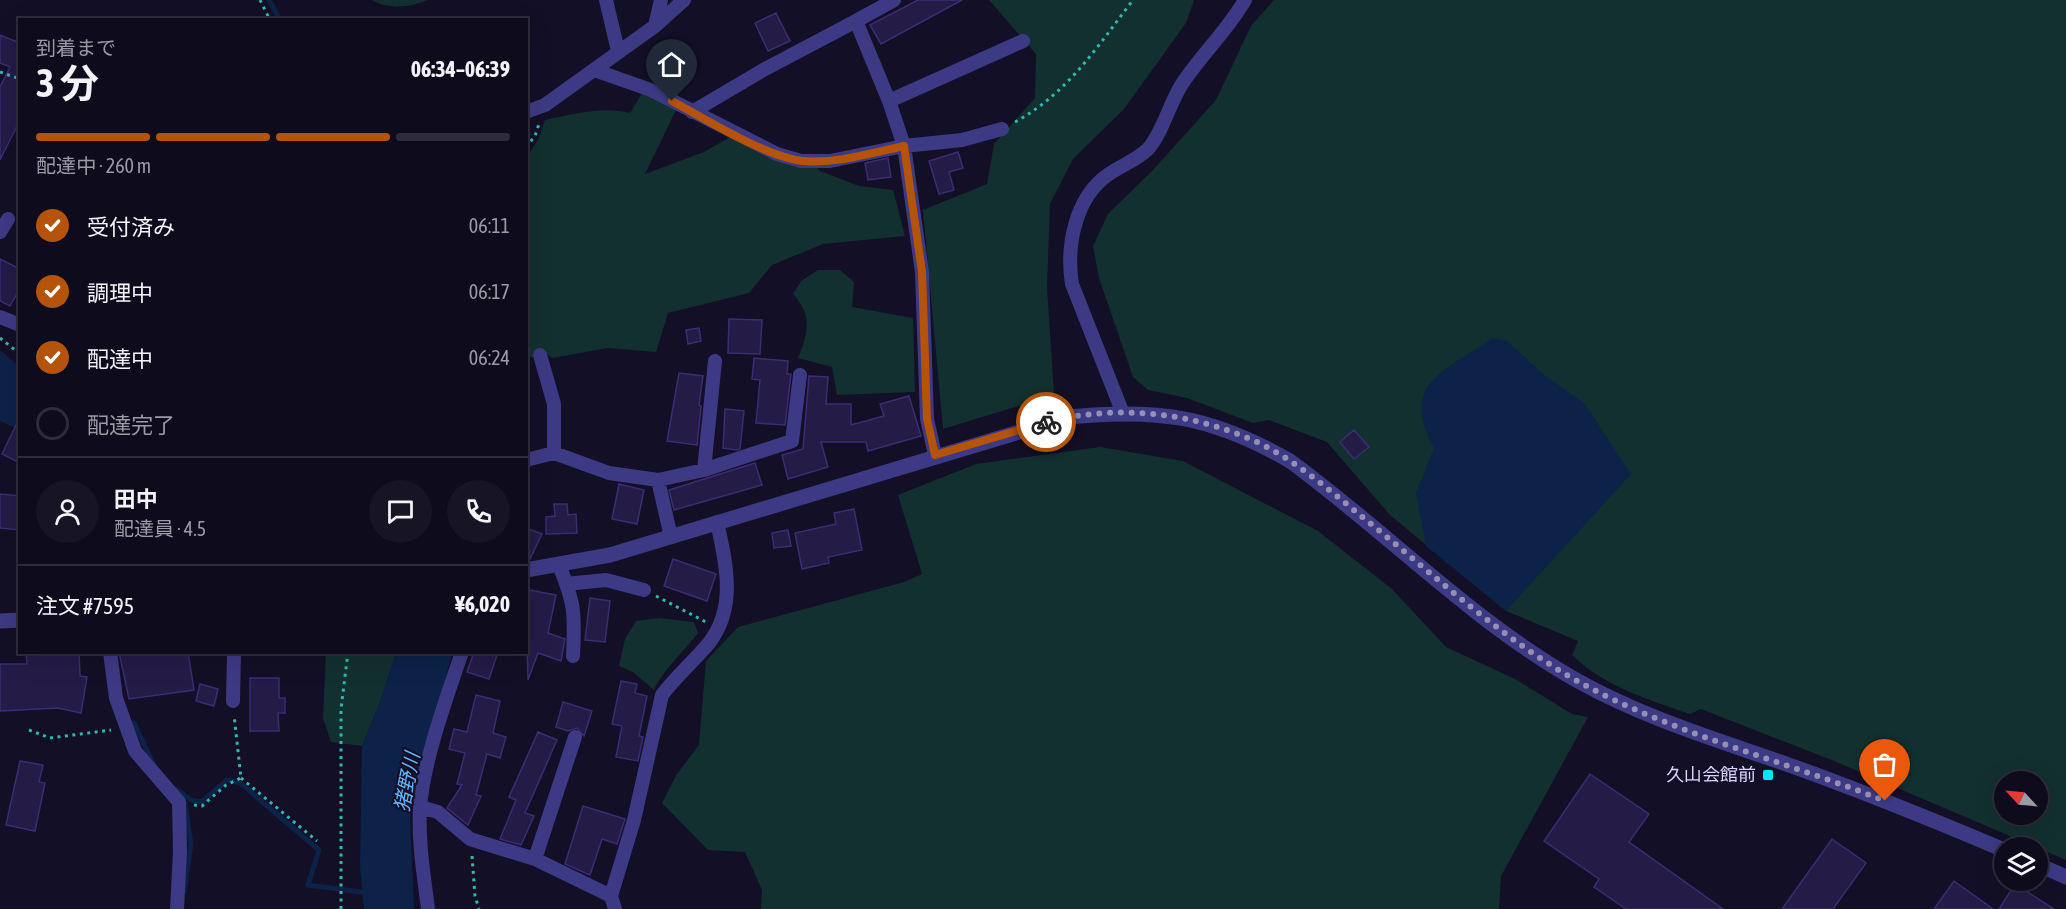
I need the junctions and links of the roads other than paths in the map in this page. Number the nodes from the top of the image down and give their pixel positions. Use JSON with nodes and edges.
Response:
{"nodes":[{"id":1,"x":606,"y":0,"type":"edge"},
{"id":2,"x":661,"y":0,"type":"edge"},
{"id":3,"x":684,"y":0,"type":"edge"},
{"id":4,"x":894,"y":0,"type":"edge"},
{"id":5,"x":1245,"y":0,"type":"edge"},
{"id":6,"x":856,"y":21,"type":"junction"},
{"id":7,"x":655,"y":26,"type":"junction"},
{"id":8,"x":1023,"y":40,"type":"dead end"},
{"id":9,"x":618,"y":51,"type":"junction"},
{"id":10,"x":594,"y":70,"type":"junction"},
{"id":11,"x":889,"y":101,"type":"junction"},
{"id":12,"x":528,"y":111,"type":"edge"},
{"id":13,"x":692,"y":112,"type":"junction"},
{"id":14,"x":1002,"y":129,"type":"road end"},
{"id":15,"x":904,"y":146,"type":"junction"},
{"id":16,"x":8,"y":219,"type":"dead end"},
{"id":17,"x":0,"y":232,"type":"edge"},
{"id":18,"x":0,"y":316,"type":"edge"},
{"id":19,"x":18,"y":324,"type":"edge"},
{"id":20,"x":540,"y":354,"type":"dead end"},
{"id":21,"x":715,"y":361,"type":"dead end"},
{"id":22,"x":800,"y":375,"type":"dead end"},
{"id":23,"x":1122,"y":411,"type":"junction"},
{"id":24,"x":554,"y":453,"type":"junction"},
{"id":25,"x":935,"y":455,"type":"junction"},
{"id":26,"x":528,"y":460,"type":"edge"},
{"id":27,"x":705,"y":470,"type":"junction"},
{"id":28,"x":658,"y":480,"type":"junction"},
{"id":29,"x":717,"y":522,"type":"junction"},
{"id":30,"x":671,"y":537,"type":"junction"},
{"id":31,"x":558,"y":565,"type":"junction"},
{"id":32,"x":528,"y":570,"type":"edge"},
{"id":33,"x":566,"y":584,"type":"junction"},
{"id":34,"x":644,"y":590,"type":"road end"},
{"id":35,"x":18,"y":620,"type":"edge"},
{"id":36,"x":0,"y":621,"type":"edge"},
{"id":37,"x":110,"y":654,"type":"edge"},
{"id":38,"x":234,"y":654,"type":"edge"},
{"id":39,"x":461,"y":654,"type":"edge"},
{"id":40,"x":573,"y":656,"type":"dead end"},
{"id":41,"x":233,"y":701,"type":"road end"},
{"id":42,"x":575,"y":737,"type":"dead end"},
{"id":43,"x":420,"y":807,"type":"junction"},
{"id":44,"x":1994,"y":846,"type":"edge"},
{"id":45,"x":535,"y":859,"type":"junction"},
{"id":46,"x":2048,"y":869,"type":"edge"},
{"id":47,"x":2066,"y":877,"type":"edge"},
{"id":48,"x":613,"y":902,"type":"edge"},
{"id":49,"x":177,"y":909,"type":"edge"},
{"id":50,"x":428,"y":909,"type":"edge"}],
"edges":[{"from":1,"to":9,"type":"street"},
{"from":2,"to":7,"type":"street"},
{"from":3,"to":7,"type":"street"},
{"from":4,"to":6,"type":"street"},
{"from":5,"to":23,"type":"street"},
{"from":6,"to":11,"type":"street"},
{"from":6,"to":13,"type":"street"},
{"from":7,"to":9,"type":"street"},
{"from":8,"to":11,"type":"street"},
{"from":9,"to":10,"type":"street"},
{"from":10,"to":12,"type":"street"},
{"from":10,"to":13,"type":"street"},
{"from":11,"to":15,"type":"street"},
{"from":13,"to":15,"type":"street"},
{"from":14,"to":15,"type":"street"},
{"from":15,"to":25,"type":"street"},
{"from":16,"to":17,"type":"street"},
{"from":18,"to":19,"type":"street"},
{"from":20,"to":24,"type":"street"},
{"from":21,"to":27,"type":"street"},
{"from":22,"to":27,"type":"street"},
{"from":23,"to":25,"type":"street"},
{"from":23,"to":44,"type":"street"},
{"from":24,"to":26,"type":"street"},
{"from":24,"to":28,"type":"street"},
{"from":25,"to":29,"type":"street"},
{"from":27,"to":28,"type":"street"},
{"from":28,"to":30,"type":"street"},
{"from":29,"to":30,"type":"street"},
{"from":29,"to":48,"type":"street"},
{"from":30,"to":31,"type":"street"},
{"from":31,"to":32,"type":"street"},
{"from":31,"to":33,"type":"street"},
{"from":33,"to":34,"type":"street"},
{"from":33,"to":40,"type":"street"},
{"from":35,"to":36,"type":"street"},
{"from":37,"to":49,"type":"street"},
{"from":38,"to":41,"type":"street"},
{"from":39,"to":43,"type":"street"},
{"from":42,"to":45,"type":"street"},
{"from":43,"to":45,"type":"street"},
{"from":43,"to":50,"type":"street"},
{"from":45,"to":48,"type":"street"},
{"from":46,"to":47,"type":"street"}]}
